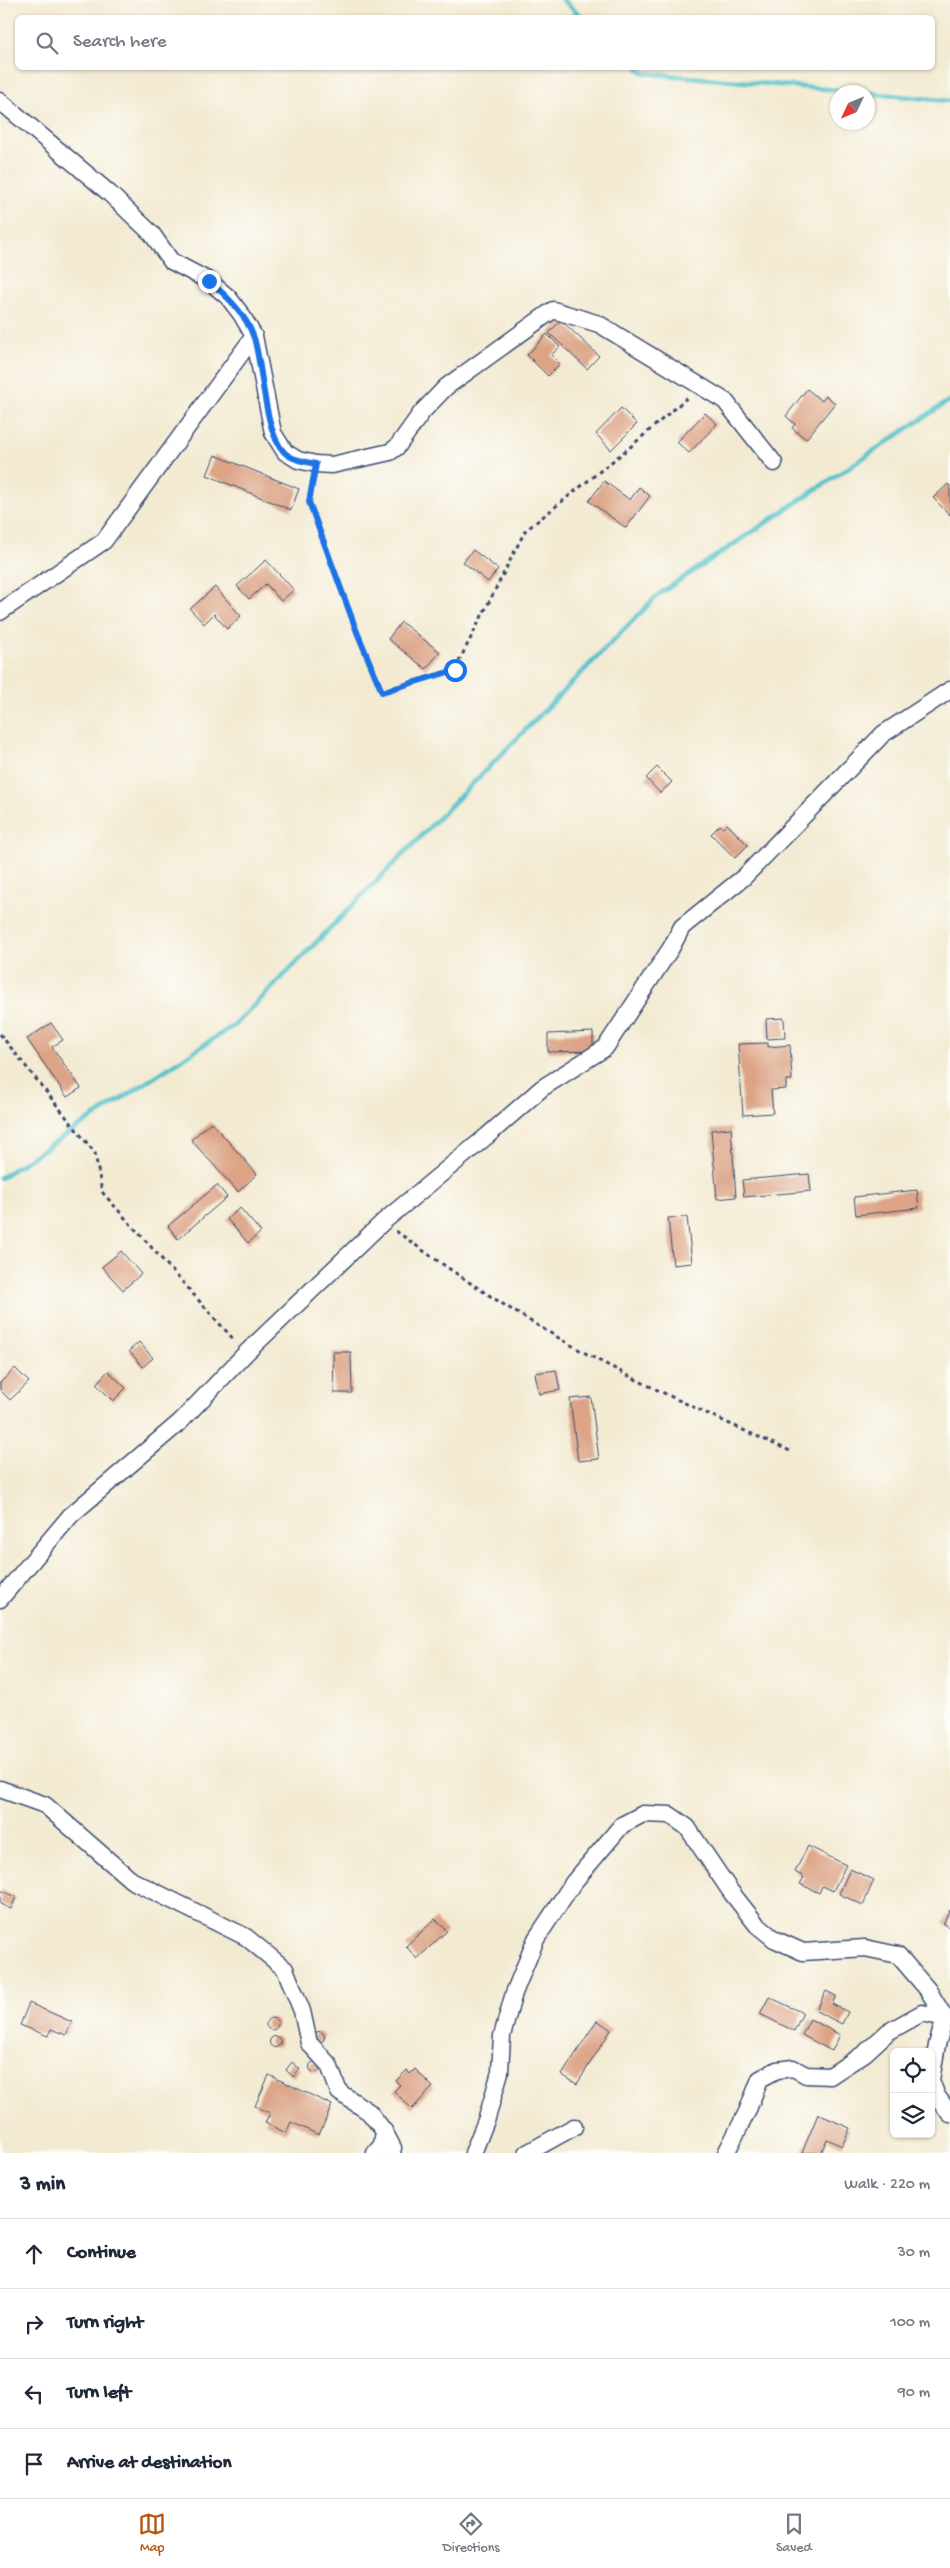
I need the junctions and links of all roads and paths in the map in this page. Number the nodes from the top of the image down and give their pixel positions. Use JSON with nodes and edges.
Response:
{"nodes":[{"id":1,"x":0,"y":101,"type":"edge"},
{"id":2,"x":254,"y":336,"type":"junction"},
{"id":3,"x":701,"y":386,"type":"junction"},
{"id":4,"x":774,"y":463,"type":"dead end"},
{"id":5,"x":316,"y":464,"type":"junction"},
{"id":6,"x":0,"y":612,"type":"edge"},
{"id":7,"x":950,"y":690,"type":"edge"},
{"id":8,"x":0,"y":1034,"type":"edge"},
{"id":9,"x":383,"y":1222,"type":"junction"},
{"id":10,"x":246,"y":1353,"type":"junction"},
{"id":11,"x":790,"y":1451,"type":"dead end"},
{"id":12,"x":0,"y":1599,"type":"edge"},
{"id":13,"x":0,"y":1789,"type":"edge"},
{"id":14,"x":945,"y":2018,"type":"junction"},
{"id":15,"x":935,"y":2057,"type":"edge"},
{"id":16,"x":935,"y":2091,"type":"edge"},
{"id":17,"x":950,"y":2114,"type":"edge"},
{"id":18,"x":574,"y":2127,"type":"dead end"},
{"id":19,"x":384,"y":2131,"type":"junction"},
{"id":20,"x":375,"y":2153,"type":"edge"},
{"id":21,"x":392,"y":2153,"type":"edge"},
{"id":22,"x":473,"y":2153,"type":"edge"},
{"id":23,"x":527,"y":2153,"type":"edge"},
{"id":24,"x":726,"y":2153,"type":"edge"}],
"edges":[{"from":1,"to":2,"type":"street"},
{"from":2,"to":5,"type":"street"},
{"from":2,"to":6,"type":"street"},
{"from":3,"to":4,"type":"street"},
{"from":3,"to":5,"type":"street"},
{"from":3,"to":5,"type":"path"},
{"from":7,"to":9,"type":"street"},
{"from":8,"to":10,"type":"path"},
{"from":9,"to":10,"type":"street"},
{"from":9,"to":11,"type":"path"},
{"from":10,"to":12,"type":"street"},
{"from":13,"to":19,"type":"street"},
{"from":14,"to":15,"type":"street"},
{"from":14,"to":22,"type":"street"},
{"from":14,"to":24,"type":"street"},
{"from":16,"to":17,"type":"street"},
{"from":18,"to":23,"type":"street"},
{"from":19,"to":20,"type":"street"},
{"from":19,"to":21,"type":"street"}]}
